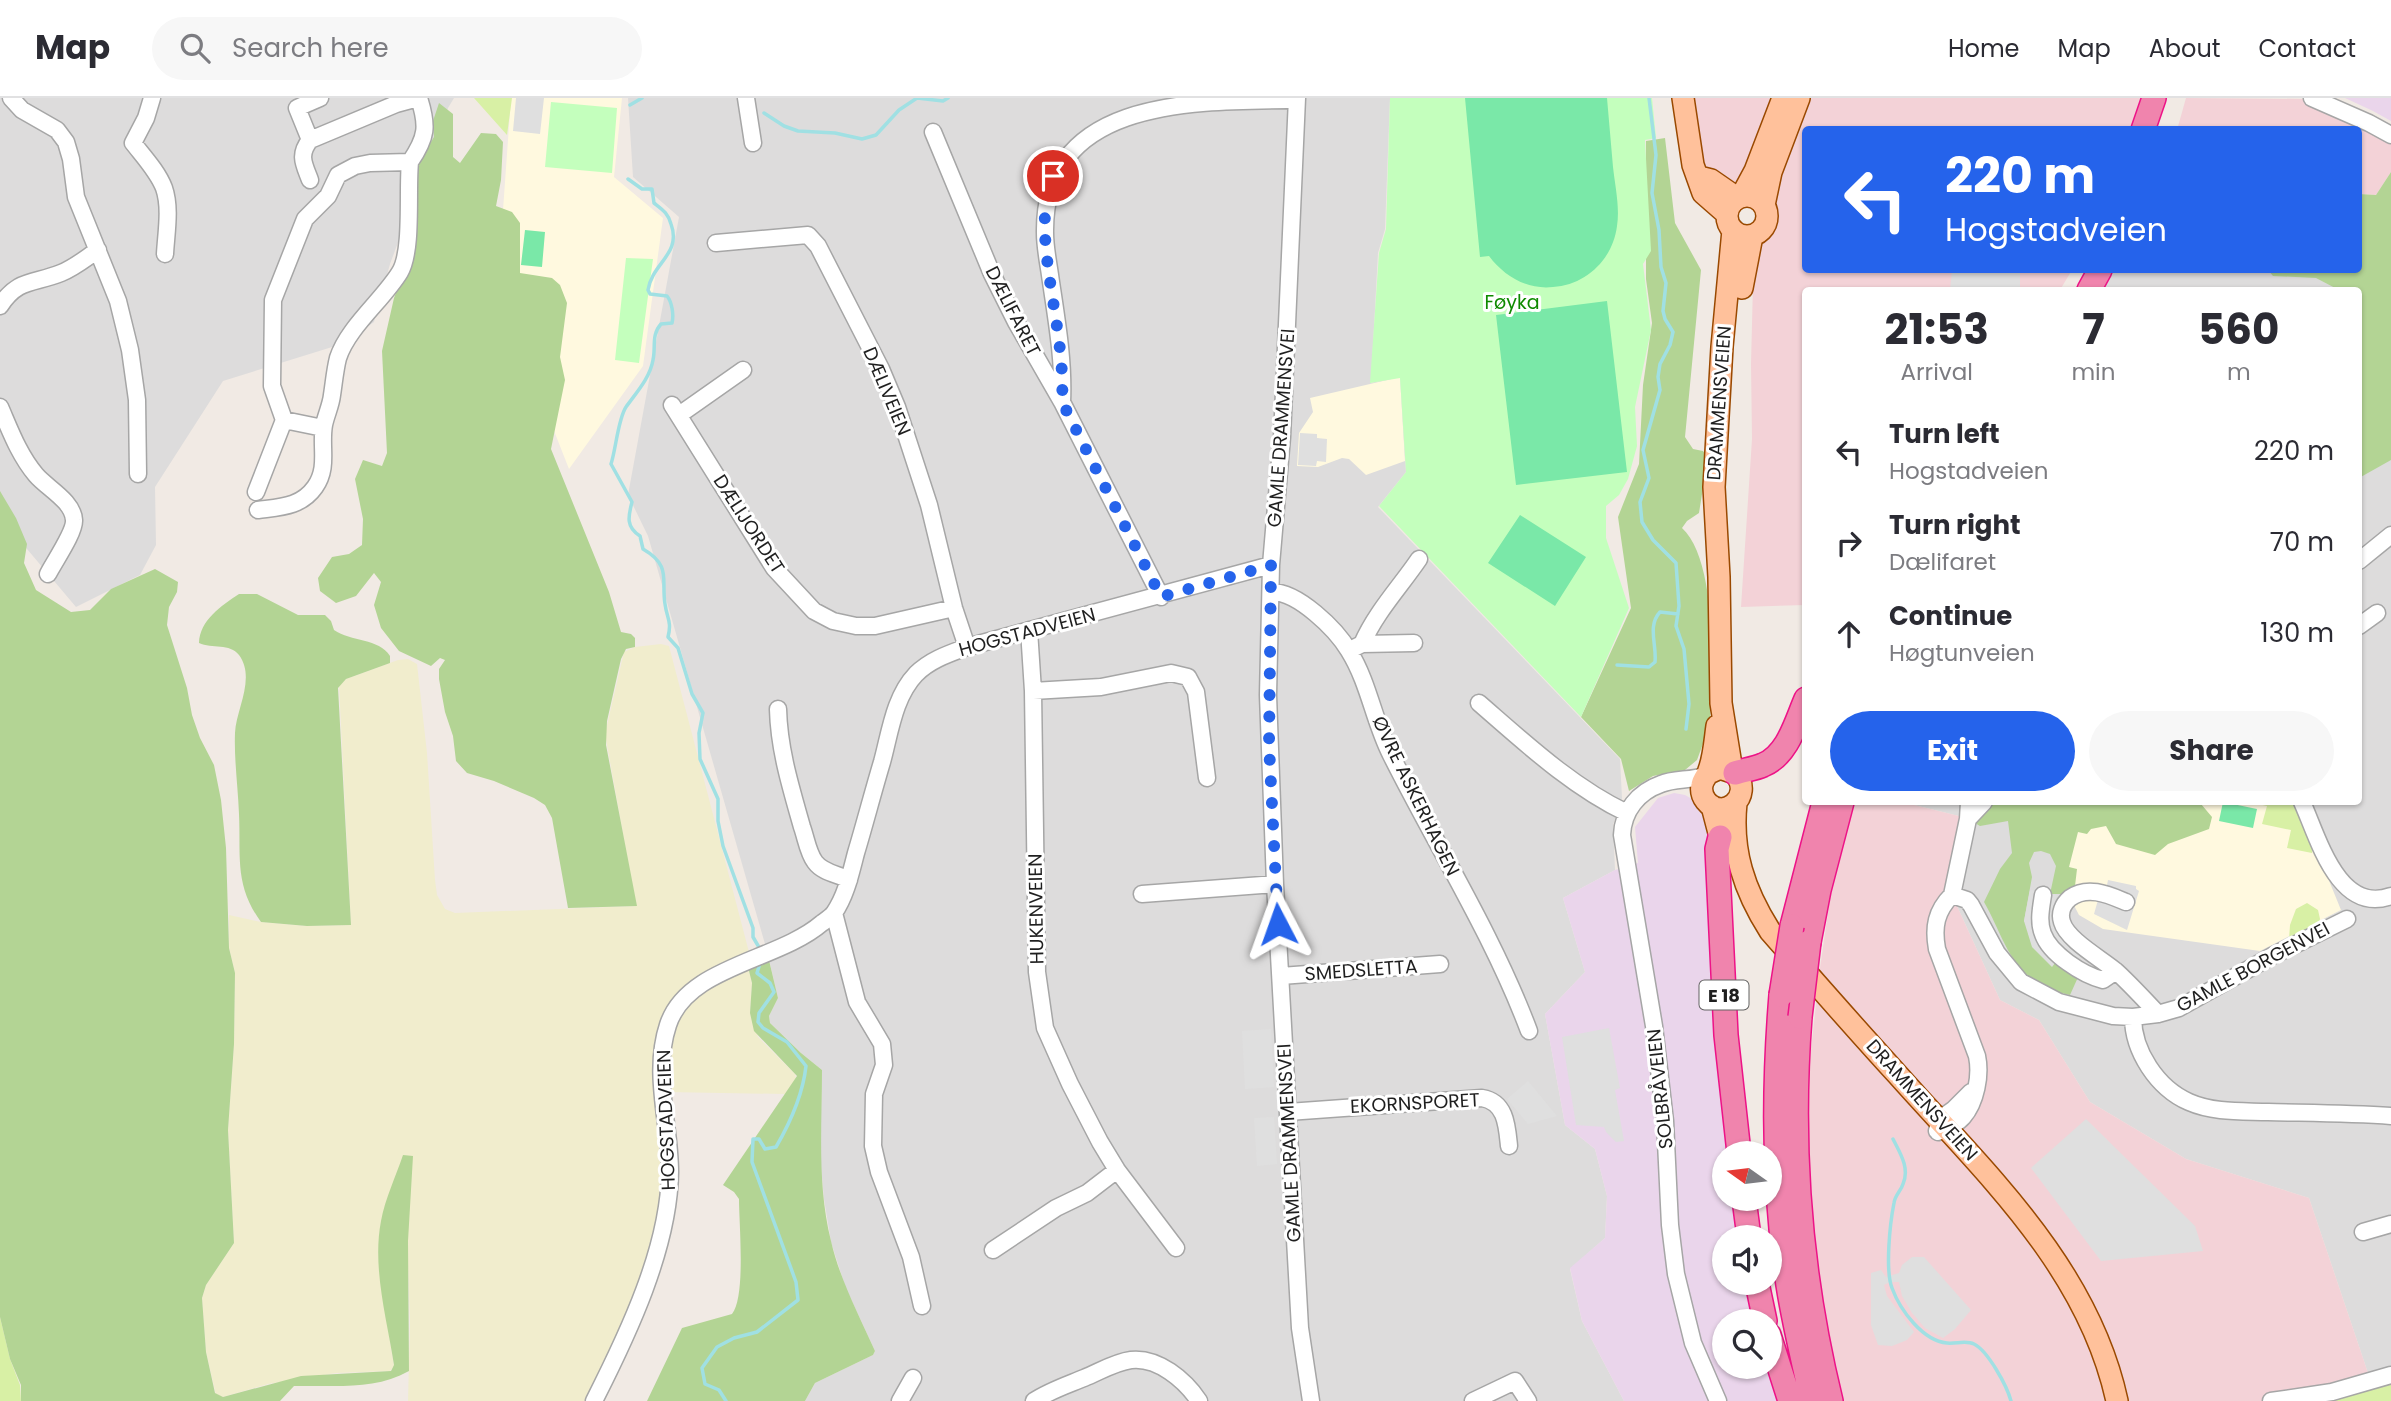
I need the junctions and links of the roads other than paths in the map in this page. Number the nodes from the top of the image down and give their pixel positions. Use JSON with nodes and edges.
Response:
{"nodes":[{"id":1,"x":11,"y":98,"type":"edge"},
{"id":2,"x":152,"y":98,"type":"edge"},
{"id":3,"x":320,"y":98,"type":"edge"},
{"id":4,"x":419,"y":98,"type":"edge"},
{"id":5,"x":746,"y":98,"type":"edge"},
{"id":6,"x":1141,"y":98,"type":"edge"},
{"id":7,"x":1683,"y":98,"type":"edge"},
{"id":8,"x":1783,"y":98,"type":"edge"},
{"id":9,"x":1800,"y":98,"type":"edge"},
{"id":10,"x":2154,"y":98,"type":"edge"},
{"id":11,"x":2168,"y":98,"type":"edge"},
{"id":12,"x":2312,"y":98,"type":"edge"},
{"id":13,"x":1297,"y":99,"type":"edge"},
{"id":14,"x":1166,"y":103,"type":"junction"},
{"id":15,"x":2144,"y":126,"type":"edge"},
{"id":16,"x":2159,"y":126,"type":"edge"},
{"id":17,"x":933,"y":132,"type":"dead end"},
{"id":18,"x":2391,"y":135,"type":"edge"},
{"id":19,"x":310,"y":141,"type":"junction"},
{"id":20,"x":753,"y":143,"type":"dead end"},
{"id":21,"x":410,"y":162,"type":"junction"},
{"id":22,"x":310,"y":180,"type":"dead end"},
{"id":23,"x":1765,"y":205,"type":"junction"},
{"id":24,"x":1738,"y":215,"type":"junction"},
{"id":25,"x":716,"y":243,"type":"dead end"},
{"id":26,"x":98,"y":250,"type":"junction"},
{"id":27,"x":165,"y":254,"type":"dead end"},
{"id":28,"x":0,"y":306,"type":"edge"},
{"id":29,"x":743,"y":370,"type":"dead end"},
{"id":30,"x":1062,"y":402,"type":"junction"},
{"id":31,"x":0,"y":407,"type":"edge"},
{"id":32,"x":285,"y":420,"type":"junction"},
{"id":33,"x":323,"y":428,"type":"junction"},
{"id":34,"x":138,"y":474,"type":"dead end"},
{"id":35,"x":256,"y":492,"type":"dead end"},
{"id":36,"x":258,"y":510,"type":"dead end"},
{"id":37,"x":2391,"y":535,"type":"edge"},
{"id":38,"x":1419,"y":559,"type":"dead end"},
{"id":39,"x":2362,"y":559,"type":"edge"},
{"id":40,"x":1271,"y":565,"type":"junction"},
{"id":41,"x":48,"y":574,"type":"dead end"},
{"id":42,"x":1272,"y":592,"type":"junction"},
{"id":43,"x":1161,"y":597,"type":"junction"},
{"id":44,"x":954,"y":608,"type":"junction"},
{"id":45,"x":2377,"y":614,"type":"dead end"},
{"id":46,"x":2362,"y":624,"type":"edge"},
{"id":47,"x":1029,"y":630,"type":"junction"},
{"id":48,"x":1414,"y":643,"type":"dead end"},
{"id":49,"x":967,"y":647,"type":"junction"},
{"id":50,"x":1356,"y":647,"type":"junction"},
{"id":51,"x":1032,"y":691,"type":"junction"},
{"id":52,"x":1479,"y":703,"type":"dead end"},
{"id":53,"x":1721,"y":703,"type":"junction"},
{"id":54,"x":1802,"y":708,"type":"edge"},
{"id":55,"x":778,"y":709,"type":"dead end"},
{"id":56,"x":1746,"y":769,"type":"junction"},
{"id":57,"x":1707,"y":774,"type":"junction"},
{"id":58,"x":1207,"y":778,"type":"dead end"},
{"id":59,"x":1655,"y":787,"type":"junction"},
{"id":60,"x":1736,"y":803,"type":"junction"},
{"id":61,"x":1709,"y":804,"type":"junction"},
{"id":62,"x":1823,"y":805,"type":"edge"},
{"id":63,"x":1841,"y":805,"type":"edge"},
{"id":64,"x":1969,"y":805,"type":"edge"},
{"id":65,"x":1981,"y":805,"type":"edge"},
{"id":66,"x":2303,"y":805,"type":"edge"},
{"id":67,"x":1627,"y":813,"type":"junction"},
{"id":68,"x":1968,"y":819,"type":"junction"},
{"id":69,"x":1720,"y":837,"type":"junction"},
{"id":70,"x":849,"y":880,"type":"junction"},
{"id":71,"x":1275,"y":884,"type":"junction"},
{"id":72,"x":1142,"y":894,"type":"dead end"},
{"id":73,"x":1952,"y":895,"type":"junction"},
{"id":74,"x":2043,"y":895,"type":"dead end"},
{"id":75,"x":2391,"y":896,"type":"edge"},
{"id":76,"x":2126,"y":902,"type":"dead end"},
{"id":77,"x":834,"y":913,"type":"junction"},
{"id":78,"x":2347,"y":919,"type":"dead end"},
{"id":79,"x":1440,"y":964,"type":"dead end"},
{"id":80,"x":2116,"y":971,"type":"junction"},
{"id":81,"x":1281,"y":976,"type":"junction"},
{"id":82,"x":2158,"y":1014,"type":"junction"},
{"id":83,"x":2133,"y":1017,"type":"junction"},
{"id":84,"x":1529,"y":1031,"type":"dead end"},
{"id":85,"x":1288,"y":1112,"type":"junction"},
{"id":86,"x":2391,"y":1116,"type":"edge"},
{"id":87,"x":1941,"y":1126,"type":"junction"},
{"id":88,"x":1738,"y":1141,"type":"edge"},
{"id":89,"x":1509,"y":1146,"type":"dead end"},
{"id":90,"x":1118,"y":1170,"type":"junction"},
{"id":91,"x":2391,"y":1224,"type":"edge"},
{"id":92,"x":2363,"y":1232,"type":"dead end"},
{"id":93,"x":1175,"y":1248,"type":"dead end"},
{"id":94,"x":993,"y":1250,"type":"dead end"},
{"id":95,"x":922,"y":1306,"type":"dead end"},
{"id":96,"x":2391,"y":1375,"type":"edge"},
{"id":97,"x":1782,"y":1376,"type":"edge"},
{"id":98,"x":913,"y":1378,"type":"dead end"},
{"id":99,"x":594,"y":1401,"type":"edge"},
{"id":100,"x":900,"y":1401,"type":"edge"},
{"id":101,"x":1034,"y":1401,"type":"edge"},
{"id":102,"x":1199,"y":1401,"type":"edge"},
{"id":103,"x":1311,"y":1401,"type":"edge"},
{"id":104,"x":1473,"y":1401,"type":"edge"},
{"id":105,"x":1528,"y":1401,"type":"edge"},
{"id":106,"x":1717,"y":1401,"type":"edge"},
{"id":107,"x":1790,"y":1401,"type":"edge"},
{"id":108,"x":1812,"y":1401,"type":"edge"},
{"id":109,"x":1831,"y":1401,"type":"edge"},
{"id":110,"x":2102,"y":1401,"type":"edge"},
{"id":111,"x":2118,"y":1401,"type":"edge"},
{"id":112,"x":2271,"y":1401,"type":"edge"}],
"edges":[{"from":1,"to":26,"type":"street"},
{"from":2,"to":27,"type":"street"},
{"from":3,"to":19,"type":"street"},
{"from":4,"to":19,"type":"street"},
{"from":4,"to":21,"type":"street"},
{"from":5,"to":20,"type":"street"},
{"from":6,"to":14,"type":"street"},
{"from":7,"to":24,"type":"main road"},
{"from":8,"to":24,"type":"main road","name":"DRAMMENSVEIEN"},
{"from":9,"to":23,"type":"main road"},
{"from":10,"to":15,"type":"highway"},
{"from":11,"to":16,"type":"highway"},
{"from":12,"to":18,"type":"street"},
{"from":13,"to":14,"type":"street"},
{"from":13,"to":40,"type":"street","name":"GAMLE DRAMMENSVEI"},
{"from":14,"to":30,"type":"street"},
{"from":17,"to":30,"type":"street","name":"DÆLIFARET"},
{"from":19,"to":22,"type":"street"},
{"from":21,"to":32,"type":"street"},
{"from":21,"to":33,"type":"street"},
{"from":23,"to":24,"type":"main road"},
{"from":23,"to":24,"type":"main road"},
{"from":24,"to":53,"type":"main road","name":"DRAMMENSVEIEN"},
{"from":25,"to":44,"type":"street","name":"DÆLIVEIEN"},
{"from":26,"to":28,"type":"street"},
{"from":26,"to":34,"type":"street"},
{"from":29,"to":44,"type":"street","name":"DÆLIJORDET"},
{"from":30,"to":43,"type":"street","name":"DÆLIFARET"},
{"from":31,"to":41,"type":"street"},
{"from":32,"to":33,"type":"street"},
{"from":32,"to":35,"type":"street"},
{"from":33,"to":36,"type":"street"},
{"from":37,"to":39,"type":"street"},
{"from":38,"to":50,"type":"street"},
{"from":40,"to":42,"type":"street","name":"GAMLE DRAMMENSVEI"},
{"from":40,"to":43,"type":"street","name":"HOGSTADVEIEN"},
{"from":42,"to":50,"type":"street","name":"ØVRE ASKERHAGEN"},
{"from":42,"to":71,"type":"street","name":"GAMLE DRAMMENSVEI"},
{"from":43,"to":47,"type":"street","name":"HOGSTADVEIEN"},
{"from":44,"to":49,"type":"street","name":"DÆLIVEIEN"},
{"from":45,"to":46,"type":"street"},
{"from":47,"to":49,"type":"street","name":"HOGSTADVEIEN"},
{"from":47,"to":51,"type":"street","name":"HUKENVEIEN"},
{"from":48,"to":50,"type":"street"},
{"from":49,"to":70,"type":"street","name":"HOGSTADVEIEN"},
{"from":50,"to":84,"type":"street","name":"ØVRE ASKERHAGEN"},
{"from":51,"to":58,"type":"street"},
{"from":51,"to":90,"type":"street","name":"HUKENVEIEN"},
{"from":52,"to":67,"type":"street"},
{"from":53,"to":56,"type":"main road","name":"DRAMMENSVEIEN"},
{"from":53,"to":57,"type":"main road","name":"DRAMMENSVEIEN"},
{"from":54,"to":56,"type":"highway"},
{"from":55,"to":70,"type":"street"},
{"from":56,"to":57,"type":"main road"},
{"from":56,"to":60,"type":"main road","name":"DRAMMENSVEIEN"},
{"from":57,"to":59,"type":"street"},
{"from":57,"to":61,"type":"main road","name":"DRAMMENSVEIEN"},
{"from":59,"to":61,"type":"street"},
{"from":59,"to":67,"type":"street"},
{"from":60,"to":61,"type":"main road"},
{"from":60,"to":87,"type":"main road","name":"DRAMMENSVEIEN"},
{"from":61,"to":69,"type":"main road","name":"DRAMMENSVEIEN"},
{"from":62,"to":108,"type":"highway","bridge":true},
{"from":63,"to":109,"type":"highway","bridge":true},
{"from":64,"to":68,"type":"street"},
{"from":65,"to":68,"type":"street"},
{"from":66,"to":75,"type":"street"},
{"from":67,"to":106,"type":"street","name":"SOLBRÅVEIEN"},
{"from":68,"to":73,"type":"street"},
{"from":69,"to":87,"type":"main road","name":"DRAMMENSVEIEN"},
{"from":69,"to":88,"type":"highway","number":"E 18"},
{"from":70,"to":77,"type":"street","name":"HOGSTADVEIEN"},
{"from":71,"to":72,"type":"street"},
{"from":71,"to":81,"type":"street","name":"GAMLE DRAMMENSVEI"},
{"from":73,"to":83,"type":"street","name":"GAMLE BORGENVEI"},
{"from":73,"to":87,"type":"street"},
{"from":74,"to":80,"type":"street"},
{"from":76,"to":80,"type":"street"},
{"from":77,"to":95,"type":"street"},
{"from":77,"to":99,"type":"street","name":"HOGSTADVEIEN"},
{"from":78,"to":82,"type":"street","name":"GAMLE BORGENVEI"},
{"from":79,"to":81,"type":"street","name":"SMEDSLETTA"},
{"from":80,"to":82,"type":"street"},
{"from":81,"to":85,"type":"street","name":"GAMLE DRAMMENSVEI"},
{"from":82,"to":83,"type":"street","name":"GAMLE BORGENVEI"},
{"from":83,"to":86,"type":"street"},
{"from":85,"to":89,"type":"street","name":"EKORNSPORET"},
{"from":85,"to":103,"type":"street","name":"GAMLE DRAMMENSVEI"},
{"from":87,"to":110,"type":"main road","name":"DRAMMENSVEIEN"},
{"from":87,"to":111,"type":"main road","name":"DRAMMENSVEIEN"},
{"from":90,"to":93,"type":"street","name":"HUKENVEIEN"},
{"from":90,"to":94,"type":"street"},
{"from":91,"to":92,"type":"street"},
{"from":96,"to":112,"type":"street"},
{"from":97,"to":107,"type":"highway"},
{"from":98,"to":100,"type":"street"},
{"from":101,"to":102,"type":"street"},
{"from":104,"to":105,"type":"street"}]}
